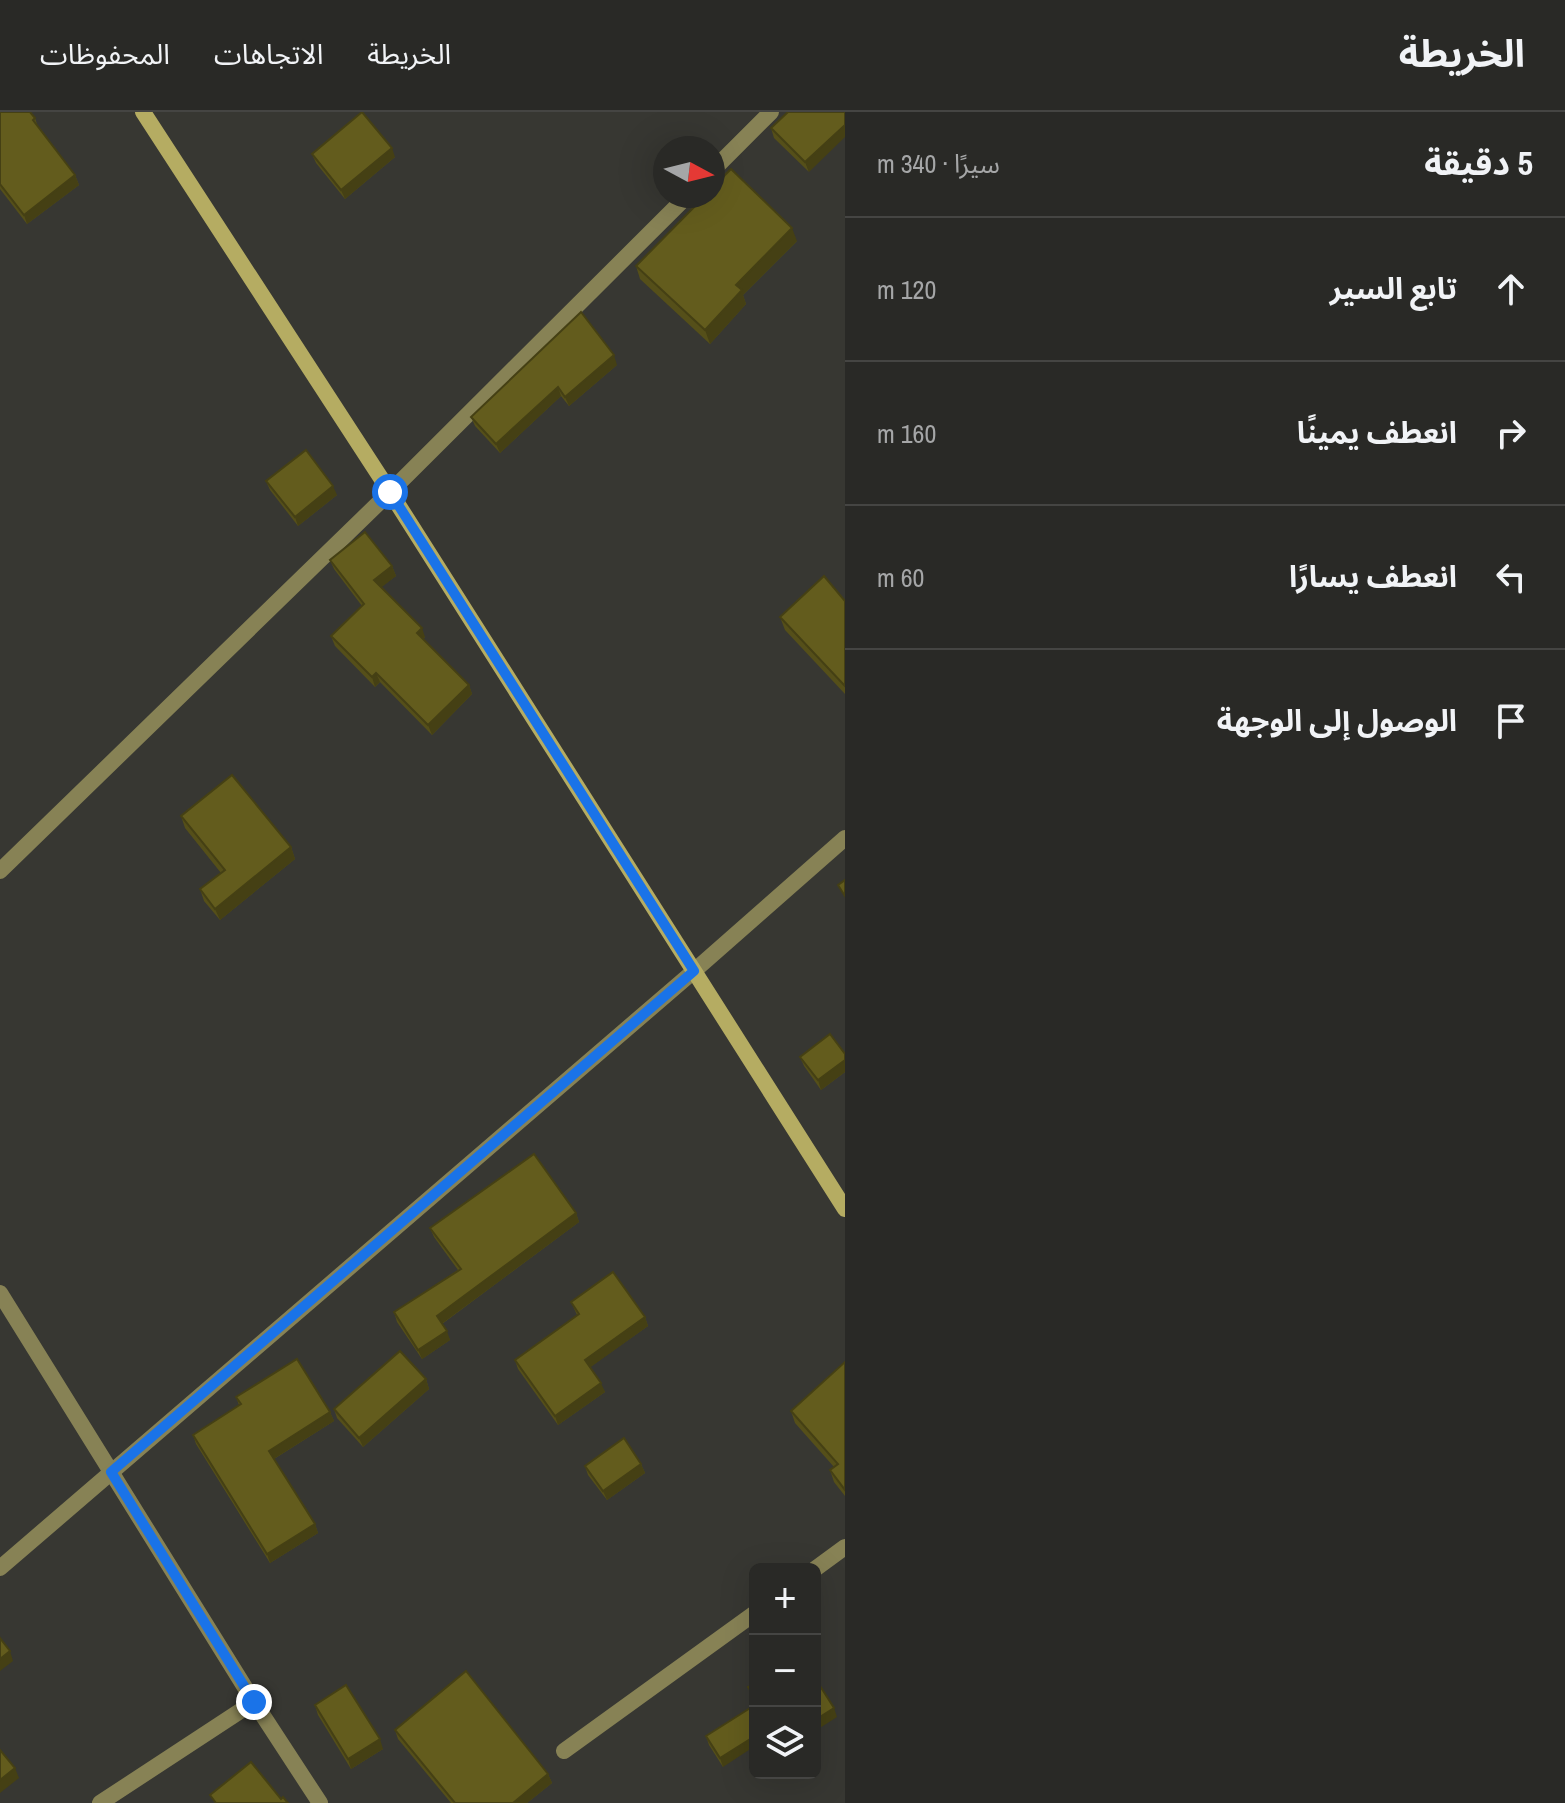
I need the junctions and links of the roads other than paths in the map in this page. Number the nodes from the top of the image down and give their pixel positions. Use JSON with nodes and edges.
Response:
{"nodes":[{"id":1,"x":143,"y":112,"type":"edge"},
{"id":2,"x":771,"y":112,"type":"edge"},
{"id":3,"x":725,"y":158,"type":"edge"},
{"id":4,"x":675,"y":208,"type":"edge"},
{"id":5,"x":390,"y":492,"type":"junction"},
{"id":6,"x":845,"y":838,"type":"edge"},
{"id":7,"x":0,"y":871,"type":"edge"},
{"id":8,"x":694,"y":971,"type":"junction"},
{"id":9,"x":845,"y":1209,"type":"edge"},
{"id":10,"x":0,"y":1293,"type":"edge"},
{"id":11,"x":111,"y":1472,"type":"junction"},
{"id":12,"x":845,"y":1547,"type":"edge"},
{"id":13,"x":821,"y":1565,"type":"edge"},
{"id":14,"x":0,"y":1568,"type":"edge"},
{"id":15,"x":749,"y":1617,"type":"edge"},
{"id":16,"x":254,"y":1702,"type":"junction"},
{"id":17,"x":564,"y":1751,"type":"dead end"},
{"id":18,"x":100,"y":1803,"type":"edge"},
{"id":19,"x":320,"y":1803,"type":"edge"}],
"edges":[{"from":1,"to":5,"type":"main road"},
{"from":2,"to":3,"type":"street"},
{"from":4,"to":5,"type":"street"},
{"from":5,"to":7,"type":"street"},
{"from":5,"to":8,"type":"main road"},
{"from":6,"to":8,"type":"street"},
{"from":8,"to":9,"type":"main road"},
{"from":8,"to":11,"type":"street"},
{"from":10,"to":11,"type":"street"},
{"from":11,"to":14,"type":"street"},
{"from":11,"to":16,"type":"street"},
{"from":12,"to":13,"type":"street"},
{"from":15,"to":17,"type":"street"},
{"from":16,"to":18,"type":"street"},
{"from":16,"to":19,"type":"street"}]}
